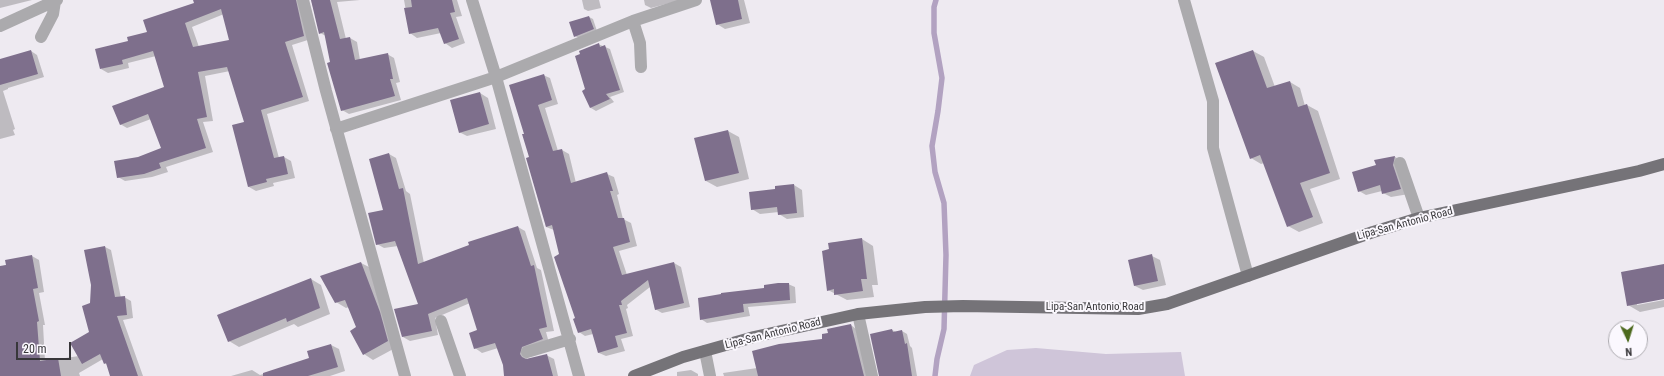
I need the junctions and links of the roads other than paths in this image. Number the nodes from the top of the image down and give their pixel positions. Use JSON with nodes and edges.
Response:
{"nodes":[{"id":1,"x":56,"y":0,"type":"edge"},
{"id":2,"x":303,"y":0,"type":"edge"},
{"id":3,"x":472,"y":0,"type":"edge"},
{"id":4,"x":696,"y":0,"type":"edge"},
{"id":5,"x":1184,"y":0,"type":"edge"},
{"id":6,"x":633,"y":21,"type":"junction"},
{"id":7,"x":0,"y":26,"type":"edge"},
{"id":8,"x":41,"y":37,"type":"dead end"},
{"id":9,"x":641,"y":67,"type":"dead end"},
{"id":10,"x":496,"y":77,"type":"junction"},
{"id":11,"x":336,"y":129,"type":"junction"},
{"id":12,"x":1400,"y":163,"type":"dead end"},
{"id":13,"x":1664,"y":164,"type":"edge"},
{"id":14,"x":1419,"y":218,"type":"junction"},
{"id":15,"x":1248,"y":276,"type":"junction"},
{"id":16,"x":858,"y":314,"type":"junction"},
{"id":17,"x":441,"y":321,"type":"dead end"},
{"id":18,"x":570,"y":340,"type":"junction"},
{"id":19,"x":705,"y":351,"type":"junction"},
{"id":20,"x":527,"y":352,"type":"dead end"},
{"id":21,"x":405,"y":376,"type":"edge"},
{"id":22,"x":460,"y":376,"type":"edge"},
{"id":23,"x":579,"y":376,"type":"edge"},
{"id":24,"x":634,"y":376,"type":"edge"},
{"id":25,"x":710,"y":376,"type":"edge"},
{"id":26,"x":872,"y":376,"type":"edge"}],
"edges":[{"from":1,"to":7,"type":"street"},
{"from":1,"to":8,"type":"street"},
{"from":2,"to":11,"type":"street"},
{"from":3,"to":10,"type":"street"},
{"from":4,"to":6,"type":"street"},
{"from":5,"to":15,"type":"street"},
{"from":6,"to":9,"type":"street"},
{"from":6,"to":10,"type":"street"},
{"from":10,"to":11,"type":"street"},
{"from":10,"to":18,"type":"street"},
{"from":11,"to":21,"type":"street"},
{"from":12,"to":14,"type":"street"},
{"from":13,"to":14,"type":"main road","name":"Lipa-San Antonio Road"},
{"from":14,"to":15,"type":"main road","name":"Lipa-San Antonio Road"},
{"from":15,"to":16,"type":"main road","name":"Lipa-San Antonio Road"},
{"from":16,"to":19,"type":"main road","name":"Lipa-San Antonio Road"},
{"from":16,"to":26,"type":"street"},
{"from":17,"to":22,"type":"street"},
{"from":18,"to":20,"type":"street"},
{"from":18,"to":23,"type":"street"},
{"from":19,"to":24,"type":"main road","name":"Lipa-San Antonio Road"},
{"from":19,"to":25,"type":"street"}]}
